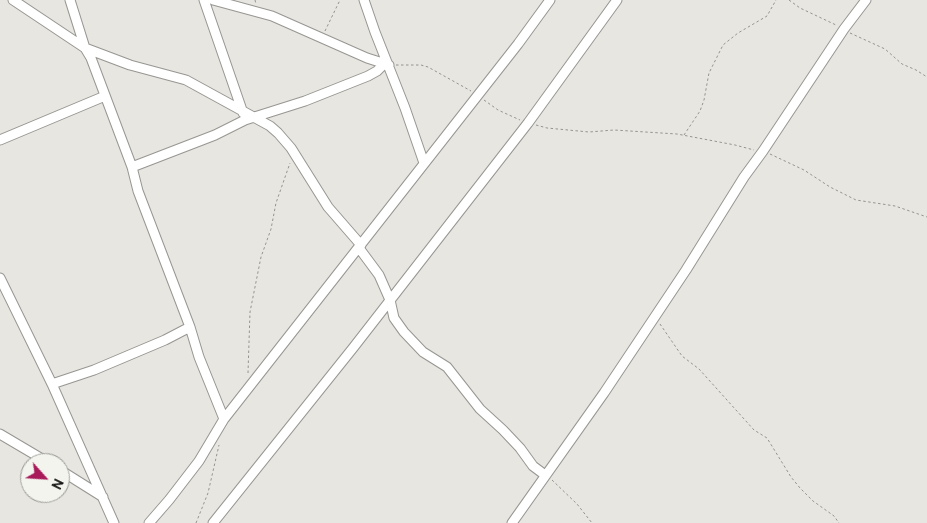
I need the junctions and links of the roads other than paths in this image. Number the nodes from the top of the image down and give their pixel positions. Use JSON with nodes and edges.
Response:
{"nodes":[{"id":1,"x":13,"y":0,"type":"edge"},
{"id":2,"x":70,"y":0,"type":"edge"},
{"id":3,"x":204,"y":0,"type":"edge"},
{"id":4,"x":213,"y":0,"type":"edge"},
{"id":5,"x":364,"y":0,"type":"edge"},
{"id":6,"x":550,"y":0,"type":"edge"},
{"id":7,"x":617,"y":0,"type":"edge"},
{"id":8,"x":866,"y":0,"type":"edge"},
{"id":9,"x":85,"y":48,"type":"junction"},
{"id":10,"x":387,"y":64,"type":"junction"},
{"id":11,"x":106,"y":96,"type":"junction"},
{"id":12,"x":242,"y":110,"type":"junction"},
{"id":13,"x":255,"y":117,"type":"junction"},
{"id":14,"x":245,"y":120,"type":"junction"},
{"id":15,"x":0,"y":140,"type":"edge"},
{"id":16,"x":424,"y":163,"type":"junction"},
{"id":17,"x":132,"y":167,"type":"junction"},
{"id":18,"x":360,"y":247,"type":"junction"},
{"id":19,"x":0,"y":278,"type":"edge"},
{"id":20,"x":390,"y":300,"type":"junction"},
{"id":21,"x":190,"y":327,"type":"junction"},
{"id":22,"x":52,"y":384,"type":"junction"},
{"id":23,"x":224,"y":419,"type":"junction"},
{"id":24,"x":0,"y":434,"type":"edge"},
{"id":25,"x":32,"y":453,"type":"edge"},
{"id":26,"x":545,"y":475,"type":"junction"},
{"id":27,"x":70,"y":476,"type":"edge"},
{"id":28,"x":104,"y":497,"type":"junction"},
{"id":29,"x":114,"y":523,"type":"edge"},
{"id":30,"x":149,"y":523,"type":"edge"},
{"id":31,"x":213,"y":523,"type":"edge"},
{"id":32,"x":512,"y":523,"type":"edge"}],
"edges":[{"from":1,"to":9,"type":"street"},
{"from":2,"to":9,"type":"street"},
{"from":3,"to":12,"type":"street"},
{"from":4,"to":10,"type":"street"},
{"from":5,"to":10,"type":"street"},
{"from":6,"to":16,"type":"street"},
{"from":7,"to":20,"type":"street"},
{"from":8,"to":26,"type":"street"},
{"from":9,"to":11,"type":"street"},
{"from":9,"to":12,"type":"street"},
{"from":10,"to":13,"type":"street"},
{"from":10,"to":16,"type":"street"},
{"from":11,"to":15,"type":"street"},
{"from":11,"to":17,"type":"street"},
{"from":12,"to":13,"type":"street"},
{"from":12,"to":14,"type":"street"},
{"from":13,"to":14,"type":"street"},
{"from":13,"to":18,"type":"street"},
{"from":14,"to":17,"type":"street"},
{"from":16,"to":18,"type":"street"},
{"from":17,"to":21,"type":"street"},
{"from":18,"to":20,"type":"street"},
{"from":18,"to":23,"type":"street"},
{"from":19,"to":22,"type":"street"},
{"from":20,"to":26,"type":"street"},
{"from":20,"to":31,"type":"street"},
{"from":21,"to":22,"type":"street"},
{"from":21,"to":23,"type":"street"},
{"from":22,"to":28,"type":"street"},
{"from":23,"to":30,"type":"street"},
{"from":24,"to":25,"type":"street"},
{"from":26,"to":32,"type":"street"},
{"from":27,"to":28,"type":"street"},
{"from":28,"to":29,"type":"street"}]}
